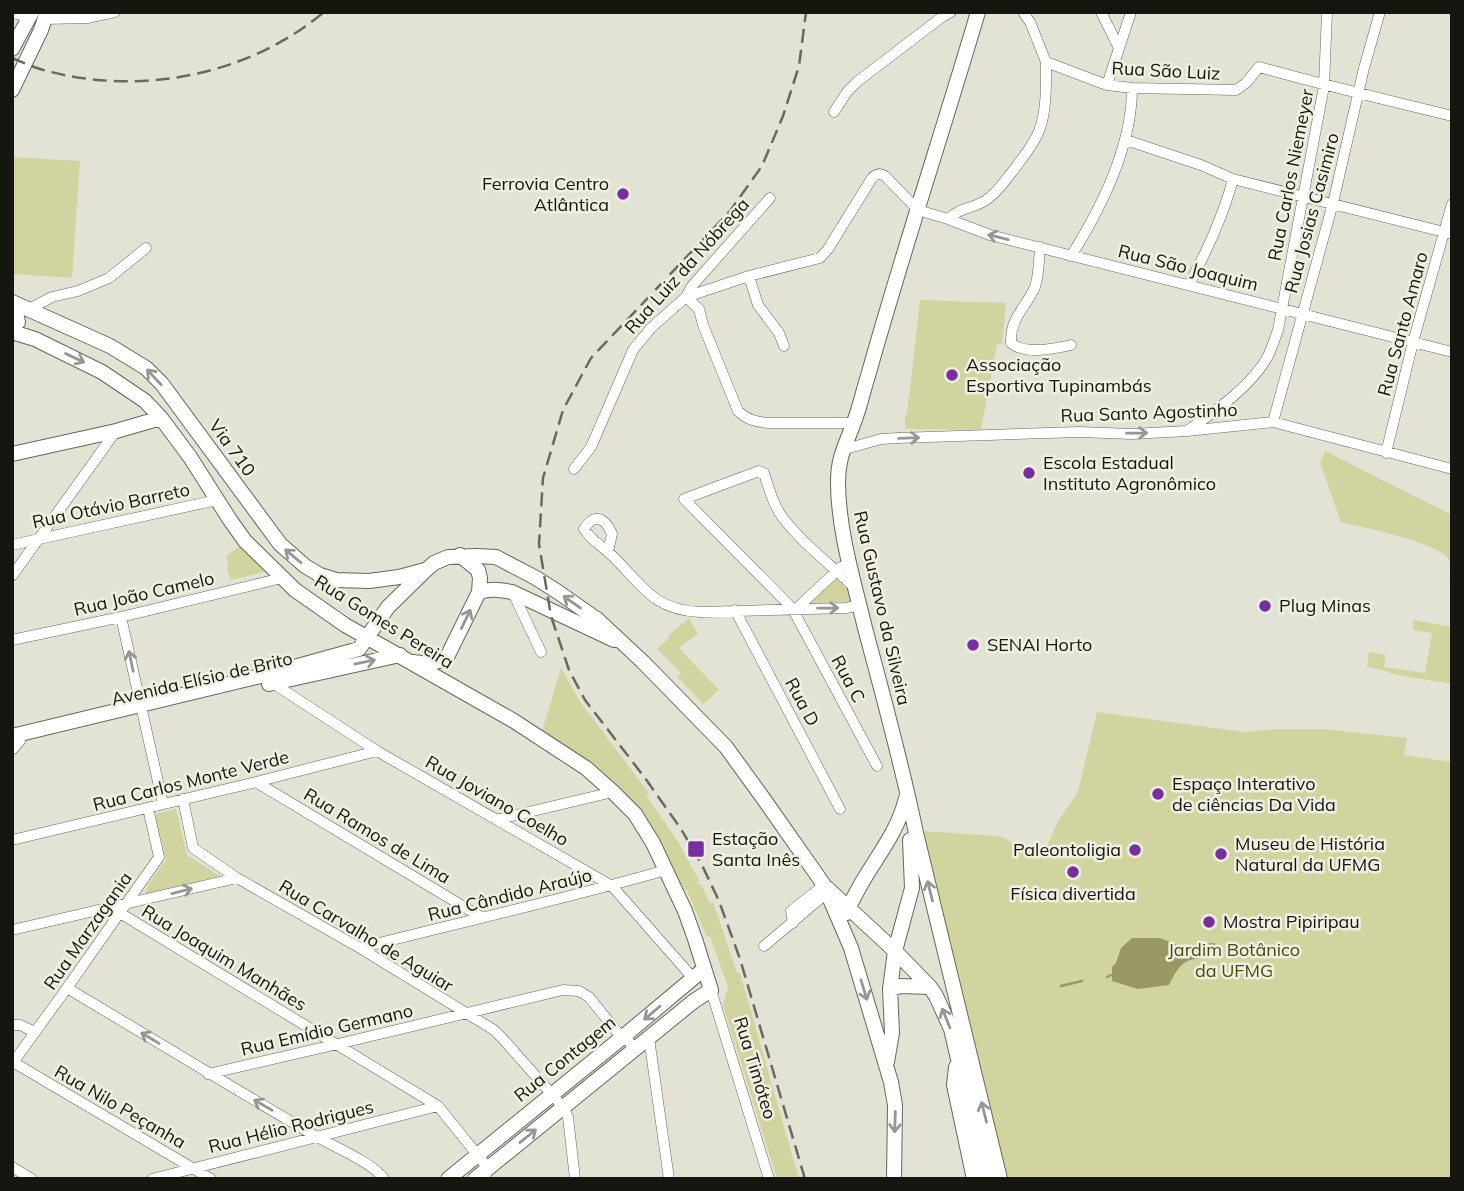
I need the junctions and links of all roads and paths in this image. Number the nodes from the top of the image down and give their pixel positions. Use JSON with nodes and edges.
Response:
{"nodes":[{"id":1,"x":12,"y":12,"type":"edge"},
{"id":2,"x":115,"y":12,"type":"edge"},
{"id":3,"x":951,"y":12,"type":"edge"},
{"id":4,"x":978,"y":12,"type":"edge"},
{"id":5,"x":1023,"y":12,"type":"edge"},
{"id":6,"x":1101,"y":12,"type":"edge"},
{"id":7,"x":1131,"y":12,"type":"edge"},
{"id":8,"x":1327,"y":12,"type":"edge"},
{"id":9,"x":1380,"y":12,"type":"edge"},
{"id":10,"x":38,"y":15,"type":"edge"},
{"id":11,"x":1119,"y":48,"type":"junction"},
{"id":12,"x":12,"y":49,"type":"edge"},
{"id":13,"x":1046,"y":62,"type":"junction"},
{"id":14,"x":1107,"y":85,"type":"junction"},
{"id":15,"x":1324,"y":86,"type":"junction"},
{"id":16,"x":1132,"y":88,"type":"junction"},
{"id":17,"x":12,"y":90,"type":"edge"},
{"id":18,"x":1359,"y":93,"type":"junction"},
{"id":19,"x":834,"y":112,"type":"dead end"},
{"id":20,"x":1452,"y":116,"type":"edge"},
{"id":21,"x":1126,"y":140,"type":"junction"},
{"id":22,"x":1233,"y":179,"type":"junction"},
{"id":23,"x":1303,"y":196,"type":"junction"},
{"id":24,"x":770,"y":198,"type":"dead end"},
{"id":25,"x":1333,"y":203,"type":"junction"},
{"id":26,"x":1452,"y":204,"type":"edge"},
{"id":27,"x":918,"y":210,"type":"junction"},
{"id":28,"x":948,"y":219,"type":"junction"},
{"id":29,"x":1448,"y":233,"type":"edge"},
{"id":30,"x":1041,"y":247,"type":"junction"},
{"id":31,"x":146,"y":248,"type":"dead end"},
{"id":32,"x":1072,"y":256,"type":"junction"},
{"id":33,"x":749,"y":276,"type":"junction"},
{"id":34,"x":1189,"y":285,"type":"junction"},
{"id":35,"x":686,"y":297,"type":"junction"},
{"id":36,"x":45,"y":301,"type":"junction"},
{"id":37,"x":12,"y":302,"type":"edge"},
{"id":38,"x":1282,"y":307,"type":"junction"},
{"id":39,"x":29,"y":309,"type":"junction"},
{"id":40,"x":12,"y":312,"type":"edge"},
{"id":41,"x":1302,"y":313,"type":"junction"},
{"id":42,"x":49,"y":317,"type":"junction"},
{"id":43,"x":12,"y":330,"type":"edge"},
{"id":44,"x":1413,"y":342,"type":"junction"},
{"id":45,"x":1071,"y":345,"type":"dead end"},
{"id":46,"x":784,"y":346,"type":"dead end"},
{"id":47,"x":1452,"y":352,"type":"edge"},
{"id":48,"x":161,"y":418,"type":"junction"},
{"id":49,"x":1273,"y":422,"type":"junction"},
{"id":50,"x":854,"y":423,"type":"junction"},
{"id":51,"x":116,"y":430,"type":"junction"},
{"id":52,"x":1187,"y":431,"type":"junction"},
{"id":53,"x":842,"y":450,"type":"junction"},
{"id":54,"x":1386,"y":453,"type":"junction"},
{"id":55,"x":12,"y":454,"type":"edge"},
{"id":56,"x":574,"y":469,"type":"dead end"},
{"id":57,"x":1452,"y":469,"type":"edge"},
{"id":58,"x":217,"y":499,"type":"junction"},
{"id":59,"x":38,"y":538,"type":"junction"},
{"id":60,"x":12,"y":545,"type":"edge"},
{"id":61,"x":608,"y":552,"type":"dead end"},
{"id":62,"x":460,"y":555,"type":"junction"},
{"id":63,"x":849,"y":559,"type":"junction"},
{"id":64,"x":426,"y":569,"type":"junction"},
{"id":65,"x":837,"y":571,"type":"junction"},
{"id":66,"x":12,"y":576,"type":"edge"},
{"id":67,"x":282,"y":578,"type":"junction"},
{"id":68,"x":855,"y":587,"type":"junction"},
{"id":69,"x":479,"y":592,"type":"junction"},
{"id":70,"x":512,"y":592,"type":"junction"},
{"id":71,"x":860,"y":605,"type":"junction"},
{"id":72,"x":794,"y":608,"type":"junction"},
{"id":73,"x":735,"y":610,"type":"junction"},
{"id":74,"x":121,"y":617,"type":"junction"},
{"id":75,"x":368,"y":638,"type":"junction"},
{"id":76,"x":12,"y":640,"type":"edge"},
{"id":77,"x":625,"y":644,"type":"junction"},
{"id":78,"x":541,"y":652,"type":"dead end"},
{"id":79,"x":406,"y":659,"type":"junction"},
{"id":80,"x":446,"y":659,"type":"junction"},
{"id":81,"x":270,"y":679,"type":"junction"},
{"id":82,"x":446,"y":683,"type":"junction"},
{"id":83,"x":141,"y":709,"type":"junction"},
{"id":84,"x":14,"y":742,"type":"edge"},
{"id":85,"x":377,"y":751,"type":"junction"},
{"id":86,"x":877,"y":766,"type":"dead end"},
{"id":87,"x":256,"y":782,"type":"junction"},
{"id":88,"x":613,"y":792,"type":"junction"},
{"id":89,"x":907,"y":793,"type":"junction"},
{"id":90,"x":183,"y":799,"type":"junction"},
{"id":91,"x":163,"y":804,"type":"junction"},
{"id":92,"x":148,"y":807,"type":"junction"},
{"id":93,"x":840,"y":809,"type":"dead end"},
{"id":94,"x":499,"y":819,"type":"junction"},
{"id":95,"x":12,"y":840,"type":"edge"},
{"id":96,"x":666,"y":870,"type":"junction"},
{"id":97,"x":237,"y":878,"type":"junction"},
{"id":98,"x":612,"y":886,"type":"junction"},
{"id":99,"x":858,"y":888,"type":"junction"},
{"id":100,"x":825,"y":889,"type":"junction"},
{"id":101,"x":849,"y":908,"type":"junction"},
{"id":102,"x":123,"y":909,"type":"junction"},
{"id":103,"x":481,"y":917,"type":"junction"},
{"id":104,"x":842,"y":926,"type":"junction"},
{"id":105,"x":12,"y":930,"type":"edge"},
{"id":106,"x":764,"y":946,"type":"dead end"},
{"id":107,"x":360,"y":948,"type":"junction"},
{"id":108,"x":895,"y":951,"type":"junction"},
{"id":109,"x":698,"y":973,"type":"junction"},
{"id":110,"x":930,"y":987,"type":"junction"},
{"id":111,"x":67,"y":988,"type":"junction"},
{"id":112,"x":890,"y":989,"type":"junction"},
{"id":113,"x":711,"y":990,"type":"junction"},
{"id":114,"x":465,"y":1013,"type":"junction"},
{"id":115,"x":12,"y":1025,"type":"edge"},
{"id":116,"x":35,"y":1032,"type":"junction"},
{"id":117,"x":624,"y":1036,"type":"junction"},
{"id":118,"x":649,"y":1038,"type":"junction"},
{"id":119,"x":338,"y":1044,"type":"junction"},
{"id":120,"x":635,"y":1049,"type":"junction"},
{"id":121,"x":958,"y":1059,"type":"junction"},
{"id":122,"x":13,"y":1063,"type":"edge"},
{"id":123,"x":887,"y":1066,"type":"junction"},
{"id":124,"x":208,"y":1074,"type":"junction"},
{"id":125,"x":551,"y":1094,"type":"junction"},
{"id":126,"x":438,"y":1106,"type":"junction"},
{"id":127,"x":563,"y":1107,"type":"junction"},
{"id":128,"x":317,"y":1137,"type":"junction"},
{"id":129,"x":478,"y":1155,"type":"junction"},
{"id":130,"x":12,"y":1167,"type":"edge"},
{"id":131,"x":193,"y":1168,"type":"junction"},
{"id":132,"x":486,"y":1173,"type":"edge"},
{"id":133,"x":33,"y":1179,"type":"edge"},
{"id":134,"x":152,"y":1179,"type":"edge"},
{"id":135,"x":211,"y":1179,"type":"edge"},
{"id":136,"x":384,"y":1179,"type":"edge"},
{"id":137,"x":448,"y":1179,"type":"edge"},
{"id":138,"x":475,"y":1179,"type":"edge"},
{"id":139,"x":575,"y":1179,"type":"edge"},
{"id":140,"x":669,"y":1179,"type":"edge"},
{"id":141,"x":769,"y":1179,"type":"edge"},
{"id":142,"x":894,"y":1179,"type":"edge"},
{"id":143,"x":974,"y":1179,"type":"edge"},
{"id":144,"x":986,"y":1179,"type":"edge"},
{"id":145,"x":1000,"y":1179,"type":"edge"}],
"edges":[{"from":1,"to":10,"type":"street"},
{"from":2,"to":10,"type":"street"},
{"from":3,"to":19,"type":"street"},
{"from":4,"to":27,"type":"main road","name":"Rua Gustavo da Silveira"},
{"from":5,"to":13,"type":"street"},
{"from":6,"to":11,"type":"street"},
{"from":7,"to":11,"type":"street"},
{"from":8,"to":15,"type":"street","name":"Rua Carlos Niemeyer"},
{"from":9,"to":18,"type":"street","name":"Rua Josias Casimiro"},
{"from":10,"to":12,"type":"main road"},
{"from":10,"to":17,"type":"main road"},
{"from":11,"to":14,"type":"street"},
{"from":13,"to":14,"type":"street","name":"Rua São Luiz"},
{"from":13,"to":28,"type":"street"},
{"from":14,"to":16,"type":"street","name":"Rua São Luiz"},
{"from":15,"to":16,"type":"street","name":"Rua São Luiz"},
{"from":15,"to":18,"type":"street","name":"Rua São Luiz"},
{"from":15,"to":23,"type":"street","name":"Rua Carlos Niemeyer"},
{"from":16,"to":21,"type":"street"},
{"from":18,"to":20,"type":"street","name":"Rua São Luiz"},
{"from":18,"to":25,"type":"street","name":"Rua Josias Casimiro"},
{"from":21,"to":22,"type":"street"},
{"from":21,"to":32,"type":"street"},
{"from":22,"to":23,"type":"street"},
{"from":22,"to":34,"type":"street"},
{"from":23,"to":25,"type":"street"},
{"from":23,"to":38,"type":"street","name":"Rua Carlos Niemeyer"},
{"from":24,"to":35,"type":"street","name":"Rua Luiz da Nóbrega"},
{"from":25,"to":29,"type":"street"},
{"from":25,"to":41,"type":"street","name":"Rua Josias Casimiro"},
{"from":26,"to":29,"type":"street","name":"Rua Santo Amaro"},
{"from":27,"to":28,"type":"street","name":"Rua São Joaquim"},
{"from":27,"to":33,"type":"street"},
{"from":27,"to":50,"type":"main road","name":"Rua Gustavo da Silveira"},
{"from":30,"to":28,"type":"street","name":"Rua São Joaquim","one_way":true},
{"from":29,"to":44,"type":"street","name":"Rua Santo Amaro"},
{"from":30,"to":32,"type":"street","name":"Rua São Joaquim"},
{"from":30,"to":45,"type":"street"},
{"from":31,"to":36,"type":"street"},
{"from":32,"to":34,"type":"street","name":"Rua São Joaquim"},
{"from":33,"to":35,"type":"street"},
{"from":33,"to":46,"type":"street"},
{"from":34,"to":38,"type":"street","name":"Rua São Joaquim"},
{"from":35,"to":50,"type":"street"},
{"from":35,"to":56,"type":"street","name":"Rua Luiz da Nóbrega"},
{"from":36,"to":39,"type":"street"},
{"from":36,"to":42,"type":"street"},
{"from":37,"to":39,"type":"main road","name":"Via 710"},
{"from":38,"to":41,"type":"street","name":"Rua São Joaquim"},
{"from":38,"to":52,"type":"street","name":"Rua Carlos Niemeyer"},
{"from":39,"to":42,"type":"main road","name":"Via 710"},
{"from":40,"to":43,"type":"main road"},
{"from":41,"to":44,"type":"street","name":"Rua São Joaquim"},
{"from":41,"to":49,"type":"street","name":"Rua Josias Casimiro"},
{"from":64,"to":42,"type":"main road","name":"Via 710","one_way":true},
{"from":43,"to":48,"type":"main road","name":"Rua Gomes Pereira","one_way":true},
{"from":44,"to":47,"type":"street","name":"Rua São Joaquim"},
{"from":44,"to":54,"type":"street","name":"Rua Santo Amaro"},
{"from":48,"to":51,"type":"main road"},
{"from":48,"to":58,"type":"main road","name":"Rua Gomes Pereira"},
{"from":49,"to":52,"type":"street","name":"Rua Santo Agostinho"},
{"from":49,"to":54,"type":"street","name":"Rua Santo Agostinho"},
{"from":50,"to":53,"type":"main road","name":"Rua Gustavo da Silveira"},
{"from":51,"to":55,"type":"main road"},
{"from":51,"to":59,"type":"street"},
{"from":53,"to":52,"type":"street","name":"Rua Santo Agostinho","one_way":true},
{"from":53,"to":63,"type":"main road","name":"Rua Gustavo da Silveira"},
{"from":54,"to":57,"type":"street","name":"Rua Santo Agostinho"},
{"from":58,"to":59,"type":"street","name":"Rua Otávio Barreto"},
{"from":58,"to":67,"type":"main road","name":"Rua Gomes Pereira"},
{"from":59,"to":60,"type":"street","name":"Rua Otávio Barreto"},
{"from":59,"to":66,"type":"street"},
{"from":61,"to":73,"type":"street"},
{"from":62,"to":64,"type":"main road"},
{"from":62,"to":69,"type":"main road"},
{"from":77,"to":62,"type":"main road","one_way":true},
{"from":63,"to":65,"type":"street"},
{"from":63,"to":68,"type":"main road","name":"Rua Gustavo da Silveira"},
{"from":64,"to":75,"type":"main road"},
{"from":65,"to":68,"type":"street"},
{"from":65,"to":72,"type":"street"},
{"from":65,"to":72,"type":"street","name":"Rua C"},
{"from":67,"to":74,"type":"street","name":"Rua João Camelo"},
{"from":67,"to":75,"type":"main road","name":"Rua Gomes Pereira"},
{"from":68,"to":71,"type":"main road","name":"Rua Gustavo da Silveira"},
{"from":69,"to":70,"type":"main road"},
{"from":80,"to":69,"type":"main road","one_way":true},
{"from":70,"to":77,"type":"main road"},
{"from":70,"to":78,"type":"street"},
{"from":72,"to":71,"type":"street","one_way":true},
{"from":71,"to":89,"type":"main road","name":"Rua Gustavo da Silveira"},
{"from":72,"to":73,"type":"street"},
{"from":72,"to":86,"type":"street","name":"Rua C"},
{"from":73,"to":93,"type":"street","name":"Rua D"},
{"from":74,"to":76,"type":"street","name":"Rua João Camelo"},
{"from":83,"to":74,"type":"street","one_way":true},
{"from":75,"to":79,"type":"main road","name":"Rua Gomes Pereira"},
{"from":75,"to":81,"type":"main road","name":"Avenida Elísio de Brito"},
{"from":77,"to":100,"type":"main road"},
{"from":79,"to":80,"type":"main road","name":"Avenida Elísio de Brito"},
{"from":81,"to":79,"type":"main road","name":"Avenida Elísio de Brito","one_way":true},
{"from":79,"to":82,"type":"main road","name":"Rua Gomes Pereira"},
{"from":80,"to":82,"type":"main road"},
{"from":81,"to":83,"type":"main road","name":"Avenida Elísio de Brito"},
{"from":81,"to":85,"type":"street","name":"Rua Joviano Coelho"},
{"from":82,"to":88,"type":"main road","name":"Rua Gomes Pereira"},
{"from":83,"to":84,"type":"main road","name":"Avenida Elísio de Brito"},
{"from":83,"to":91,"type":"street"},
{"from":85,"to":87,"type":"street","name":"Rua Carlos Monte Verde"},
{"from":85,"to":94,"type":"street","name":"Rua Joviano Coelho"},
{"from":87,"to":90,"type":"street","name":"Rua Carlos Monte Verde"},
{"from":87,"to":103,"type":"street","name":"Rua Ramos de Lima"},
{"from":88,"to":94,"type":"street"},
{"from":88,"to":96,"type":"main road","name":"Rua Gomes Pereira"},
{"from":89,"to":99,"type":"main road"},
{"from":89,"to":108,"type":"main road"},
{"from":145,"to":89,"type":"main road","name":"Rua Gustavo da Silveira","one_way":true},
{"from":90,"to":91,"type":"street","name":"Rua Carlos Monte Verde"},
{"from":90,"to":97,"type":"street","name":"Rua Carvalho de Aguiar"},
{"from":91,"to":92,"type":"street","name":"Rua Carlos Monte Verde"},
{"from":92,"to":95,"type":"street","name":"Rua Carlos Monte Verde"},
{"from":92,"to":102,"type":"street","name":"Rua Marzagania"},
{"from":94,"to":98,"type":"street","name":"Rua Joviano Coelho"},
{"from":96,"to":98,"type":"street","name":"Rua Cândido Araújo"},
{"from":96,"to":109,"type":"main road","name":"Rua Gomes Pereira"},
{"from":102,"to":97,"type":"street","one_way":true},
{"from":97,"to":107,"type":"street","name":"Rua Carvalho de Aguiar"},
{"from":98,"to":103,"type":"street","name":"Rua Cândido Araújo"},
{"from":98,"to":109,"type":"street","name":"Rua Joviano Coelho"},
{"from":99,"to":100,"type":"main road"},
{"from":99,"to":101,"type":"main road"},
{"from":100,"to":101,"type":"main road"},
{"from":100,"to":104,"type":"main road"},
{"from":100,"to":106,"type":"street"},
{"from":101,"to":104,"type":"main road"},
{"from":101,"to":108,"type":"main road"},
{"from":102,"to":105,"type":"street"},
{"from":102,"to":111,"type":"street","name":"Rua Marzagania"},
{"from":102,"to":119,"type":"street","name":"Rua Joaquim Manhães"},
{"from":103,"to":107,"type":"street","name":"Rua Cândido Araújo"},
{"from":104,"to":123,"type":"main road","one_way":true},
{"from":107,"to":114,"type":"street","name":"Rua Carvalho de Aguiar"},
{"from":108,"to":110,"type":"main road"},
{"from":108,"to":112,"type":"main road"},
{"from":109,"to":113,"type":"main road","name":"Rua Timóteo"},
{"from":109,"to":117,"type":"main road","name":"Rua Contagem","one_way":true},
{"from":110,"to":112,"type":"main road"},
{"from":121,"to":110,"type":"main road","one_way":true},
{"from":111,"to":116,"type":"street","name":"Rua Marzagania"},
{"from":124,"to":111,"type":"street","one_way":true},
{"from":112,"to":123,"type":"main road"},
{"from":113,"to":118,"type":"main road","name":"Rua Contagem"},
{"from":113,"to":141,"type":"street","name":"Rua Timóteo"},
{"from":114,"to":117,"type":"street","name":"Rua Emídio Germano"},
{"from":114,"to":119,"type":"street","name":"Rua Emídio Germano"},
{"from":114,"to":125,"type":"street","name":"Rua Carvalho de Aguiar"},
{"from":115,"to":116,"type":"street"},
{"from":116,"to":122,"type":"street","name":"Rua Marzagania"},
{"from":117,"to":120,"type":"street","name":"Rua Emídio Germano"},
{"from":117,"to":125,"type":"main road","name":"Rua Contagem"},
{"from":118,"to":120,"type":"main road","name":"Rua Contagem"},
{"from":118,"to":140,"type":"street"},
{"from":119,"to":124,"type":"street","name":"Rua Emídio Germano"},
{"from":119,"to":126,"type":"street","name":"Rua Joaquim Manhães"},
{"from":120,"to":127,"type":"main road","name":"Rua Contagem"},
{"from":121,"to":143,"type":"main road"},
{"from":121,"to":144,"type":"main road"},
{"from":122,"to":131,"type":"street","name":"Rua Nilo Peçanha"},
{"from":123,"to":142,"type":"main road","one_way":true},
{"from":128,"to":124,"type":"street","one_way":true},
{"from":125,"to":127,"type":"street","name":"Rua Carvalho de Aguiar"},
{"from":125,"to":129,"type":"main road","name":"Rua Contagem"},
{"from":126,"to":128,"type":"street","name":"Rua Hélio Rodrigues"},
{"from":126,"to":129,"type":"street","name":"Rua Joaquim Manhães"},
{"from":132,"to":127,"type":"main road","name":"Rua Contagem","one_way":true},
{"from":127,"to":139,"type":"street"},
{"from":128,"to":131,"type":"street","name":"Rua Hélio Rodrigues"},
{"from":128,"to":136,"type":"street"},
{"from":129,"to":132,"type":"street","name":"Rua Joaquim Manhães"},
{"from":129,"to":137,"type":"main road","name":"Rua Contagem"},
{"from":130,"to":133,"type":"street"},
{"from":131,"to":134,"type":"street","name":"Rua Hélio Rodrigues"},
{"from":131,"to":135,"type":"street","name":"Rua Nilo Peçanha"},
{"from":132,"to":138,"type":"main road","name":"Rua Contagem"}]}
